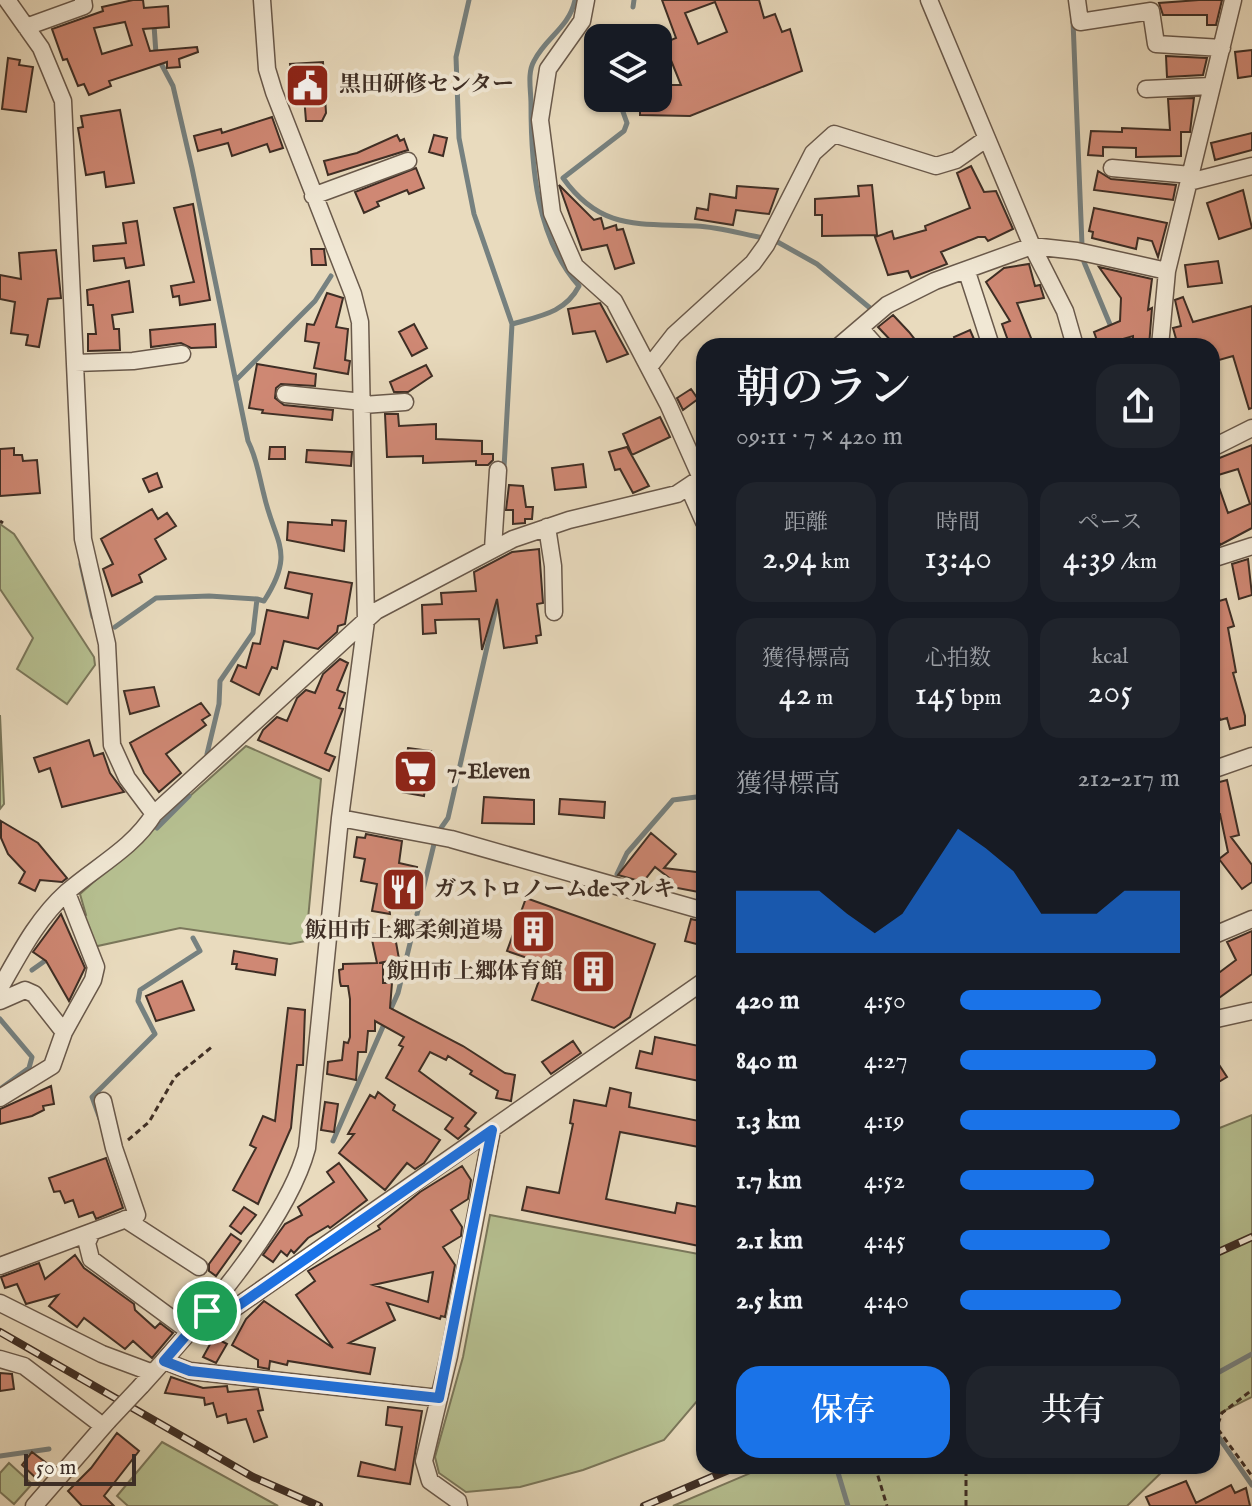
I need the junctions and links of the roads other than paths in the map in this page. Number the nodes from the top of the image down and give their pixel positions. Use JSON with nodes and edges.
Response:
{"nodes":[{"id":1,"x":7,"y":0,"type":"edge"},
{"id":2,"x":83,"y":0,"type":"edge"},
{"id":3,"x":262,"y":0,"type":"edge"},
{"id":4,"x":586,"y":0,"type":"edge"},
{"id":5,"x":929,"y":0,"type":"edge"},
{"id":6,"x":1077,"y":0,"type":"edge"},
{"id":7,"x":1233,"y":0,"type":"edge"},
{"id":8,"x":26,"y":27,"type":"junction"},
{"id":9,"x":1222,"y":48,"type":"junction"},
{"id":10,"x":1211,"y":86,"type":"junction"},
{"id":11,"x":1146,"y":89,"type":"dead end"},
{"id":12,"x":986,"y":139,"type":"junction"},
{"id":13,"x":408,"y":161,"type":"dead end"},
{"id":14,"x":1252,"y":166,"type":"edge"},
{"id":15,"x":1112,"y":168,"type":"dead end"},
{"id":16,"x":1190,"y":178,"type":"junction"},
{"id":17,"x":313,"y":196,"type":"junction"},
{"id":18,"x":1032,"y":246,"type":"junction"},
{"id":19,"x":1167,"y":271,"type":"junction"},
{"id":20,"x":967,"y":272,"type":"junction"},
{"id":21,"x":860,"y":328,"type":"junction"},
{"id":22,"x":848,"y":338,"type":"edge"},
{"id":23,"x":869,"y":338,"type":"edge"},
{"id":24,"x":988,"y":338,"type":"edge"},
{"id":25,"x":1073,"y":338,"type":"edge"},
{"id":26,"x":1161,"y":338,"type":"edge"},
{"id":27,"x":182,"y":354,"type":"dead end"},
{"id":28,"x":75,"y":363,"type":"junction"},
{"id":29,"x":649,"y":367,"type":"junction"},
{"id":30,"x":285,"y":394,"type":"dead end"},
{"id":31,"x":405,"y":402,"type":"dead end"},
{"id":32,"x":363,"y":403,"type":"junction"},
{"id":33,"x":1252,"y":428,"type":"edge"},
{"id":34,"x":1220,"y":444,"type":"edge"},
{"id":35,"x":498,"y":470,"type":"dead end"},
{"id":36,"x":696,"y":476,"type":"edge"},
{"id":37,"x":696,"y":482,"type":"edge"},
{"id":38,"x":547,"y":527,"type":"junction"},
{"id":39,"x":1252,"y":546,"type":"edge"},
{"id":40,"x":493,"y":549,"type":"junction"},
{"id":41,"x":1220,"y":556,"type":"edge"},
{"id":42,"x":554,"y":612,"type":"dead end"},
{"id":43,"x":366,"y":621,"type":"junction"},
{"id":44,"x":1252,"y":756,"type":"edge"},
{"id":45,"x":1220,"y":767,"type":"edge"},
{"id":46,"x":154,"y":814,"type":"junction"},
{"id":47,"x":340,"y":818,"type":"junction"},
{"id":48,"x":67,"y":893,"type":"junction"},
{"id":49,"x":696,"y":909,"type":"edge"},
{"id":50,"x":1252,"y":919,"type":"edge"},
{"id":51,"x":1220,"y":933,"type":"edge"},
{"id":52,"x":696,"y":987,"type":"edge"},
{"id":53,"x":0,"y":988,"type":"edge"},
{"id":54,"x":0,"y":1001,"type":"edge"},
{"id":55,"x":1252,"y":1011,"type":"edge"},
{"id":56,"x":1220,"y":1018,"type":"edge"},
{"id":57,"x":64,"y":1032,"type":"junction"},
{"id":58,"x":0,"y":1098,"type":"edge"},
{"id":59,"x":103,"y":1101,"type":"dead end"},
{"id":60,"x":492,"y":1130,"type":"junction"},
{"id":61,"x":125,"y":1219,"type":"junction"},
{"id":62,"x":91,"y":1234,"type":"junction"},
{"id":63,"x":0,"y":1266,"type":"edge"},
{"id":64,"x":199,"y":1267,"type":"dead end"},
{"id":65,"x":0,"y":1303,"type":"edge"},
{"id":66,"x":207,"y":1311,"type":"junction"},
{"id":67,"x":190,"y":1332,"type":"junction"},
{"id":68,"x":0,"y":1359,"type":"edge"},
{"id":69,"x":159,"y":1367,"type":"junction"},
{"id":70,"x":439,"y":1398,"type":"junction"},
{"id":71,"x":106,"y":1423,"type":"junction"},
{"id":72,"x":34,"y":1506,"type":"edge"},
{"id":73,"x":459,"y":1506,"type":"edge"}],
"edges":[{"from":1,"to":8,"type":"street"},
{"from":2,"to":8,"type":"street"},
{"from":3,"to":17,"type":"street"},
{"from":4,"to":29,"type":"street"},
{"from":5,"to":12,"type":"street"},
{"from":6,"to":9,"type":"street"},
{"from":7,"to":9,"type":"street"},
{"from":8,"to":28,"type":"street"},
{"from":9,"to":10,"type":"street"},
{"from":10,"to":11,"type":"street"},
{"from":10,"to":16,"type":"street"},
{"from":12,"to":18,"type":"street"},
{"from":12,"to":29,"type":"street"},
{"from":13,"to":17,"type":"street"},
{"from":14,"to":16,"type":"street"},
{"from":15,"to":16,"type":"street"},
{"from":16,"to":19,"type":"street"},
{"from":17,"to":32,"type":"street"},
{"from":18,"to":19,"type":"street"},
{"from":18,"to":20,"type":"street"},
{"from":18,"to":25,"type":"street"},
{"from":19,"to":26,"type":"street"},
{"from":20,"to":21,"type":"street"},
{"from":20,"to":24,"type":"street"},
{"from":21,"to":22,"type":"street"},
{"from":21,"to":23,"type":"street"},
{"from":27,"to":28,"type":"street"},
{"from":28,"to":46,"type":"street"},
{"from":29,"to":36,"type":"street"},
{"from":30,"to":32,"type":"street"},
{"from":31,"to":32,"type":"street"},
{"from":32,"to":43,"type":"street"},
{"from":33,"to":34,"type":"street"},
{"from":35,"to":40,"type":"street"},
{"from":37,"to":38,"type":"street"},
{"from":38,"to":40,"type":"street"},
{"from":38,"to":42,"type":"street"},
{"from":39,"to":41,"type":"street"},
{"from":40,"to":43,"type":"street"},
{"from":43,"to":46,"type":"street"},
{"from":43,"to":47,"type":"street"},
{"from":44,"to":45,"type":"street"},
{"from":46,"to":48,"type":"street"},
{"from":47,"to":49,"type":"street"},
{"from":47,"to":66,"type":"street"},
{"from":48,"to":53,"type":"street"},
{"from":48,"to":57,"type":"street"},
{"from":50,"to":51,"type":"street"},
{"from":52,"to":60,"type":"street"},
{"from":54,"to":57,"type":"street"},
{"from":55,"to":56,"type":"street"},
{"from":57,"to":58,"type":"street"},
{"from":59,"to":61,"type":"street"},
{"from":60,"to":66,"type":"street"},
{"from":60,"to":70,"type":"street"},
{"from":61,"to":62,"type":"street"},
{"from":61,"to":64,"type":"street"},
{"from":62,"to":63,"type":"street"},
{"from":62,"to":67,"type":"street"},
{"from":65,"to":69,"type":"street"},
{"from":66,"to":67,"type":"street"},
{"from":67,"to":69,"type":"street"},
{"from":68,"to":71,"type":"street"},
{"from":69,"to":70,"type":"street"},
{"from":69,"to":71,"type":"street","bridge":true},
{"from":70,"to":73,"type":"street"},
{"from":71,"to":72,"type":"street"}]}
